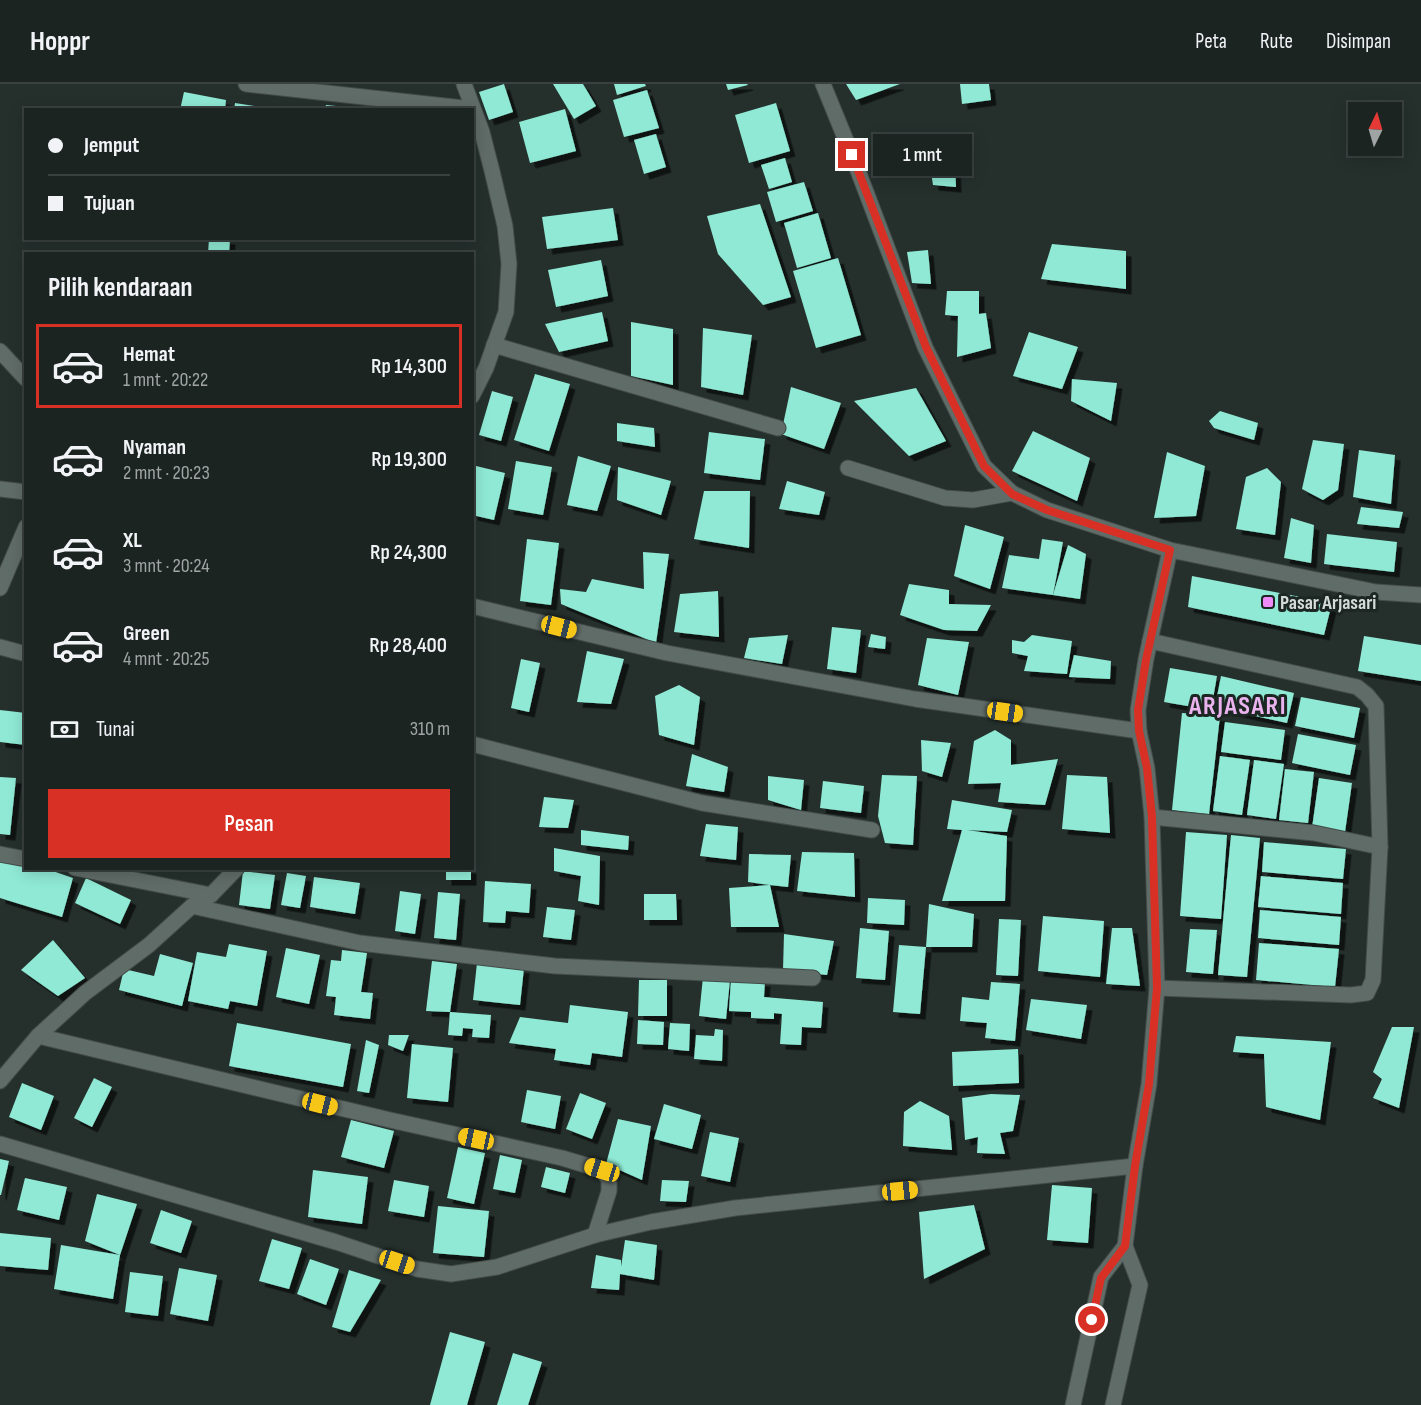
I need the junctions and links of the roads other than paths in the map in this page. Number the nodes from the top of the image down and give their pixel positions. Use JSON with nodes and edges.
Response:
{"nodes":[{"id":1,"x":246,"y":84,"type":"edge"},
{"id":2,"x":464,"y":84,"type":"edge"},
{"id":3,"x":822,"y":84,"type":"edge"},
{"id":4,"x":463,"y":108,"type":"edge"},
{"id":5,"x":472,"y":108,"type":"edge"},
{"id":6,"x":474,"y":114,"type":"edge"},
{"id":7,"x":494,"y":345,"type":"junction"},
{"id":8,"x":0,"y":351,"type":"edge"},
{"id":9,"x":24,"y":377,"type":"edge"},
{"id":10,"x":474,"y":391,"type":"edge"},
{"id":11,"x":778,"y":428,"type":"dead end"},
{"id":12,"x":848,"y":468,"type":"dead end"},
{"id":13,"x":0,"y":489,"type":"edge"},
{"id":14,"x":24,"y":492,"type":"edge"},
{"id":15,"x":1012,"y":494,"type":"junction"},
{"id":16,"x":21,"y":547,"type":"edge"},
{"id":17,"x":1170,"y":550,"type":"junction"},
{"id":18,"x":0,"y":588,"type":"edge"},
{"id":19,"x":1421,"y":595,"type":"edge"},
{"id":20,"x":474,"y":606,"type":"edge"},
{"id":21,"x":1150,"y":641,"type":"junction"},
{"id":22,"x":0,"y":647,"type":"edge"},
{"id":23,"x":24,"y":653,"type":"edge"},
{"id":24,"x":1139,"y":731,"type":"junction"},
{"id":25,"x":474,"y":745,"type":"edge"},
{"id":26,"x":1152,"y":817,"type":"junction"},
{"id":27,"x":872,"y":830,"type":"dead end"},
{"id":28,"x":1380,"y":848,"type":"junction"},
{"id":29,"x":0,"y":854,"type":"edge"},
{"id":30,"x":24,"y":859,"type":"edge"},
{"id":31,"x":85,"y":870,"type":"edge"},
{"id":32,"x":235,"y":870,"type":"edge"},
{"id":33,"x":211,"y":895,"type":"junction"},
{"id":34,"x":192,"y":906,"type":"junction"},
{"id":35,"x":813,"y":978,"type":"dead end"},
{"id":36,"x":1157,"y":988,"type":"junction"},
{"id":37,"x":38,"y":1036,"type":"junction"},
{"id":38,"x":0,"y":1081,"type":"edge"},
{"id":39,"x":0,"y":1144,"type":"edge"},
{"id":40,"x":1135,"y":1166,"type":"junction"},
{"id":41,"x":595,"y":1234,"type":"junction"},
{"id":42,"x":1125,"y":1246,"type":"junction"},
{"id":43,"x":1073,"y":1405,"type":"edge"},
{"id":44,"x":1113,"y":1405,"type":"edge"}],
"edges":[{"from":1,"to":4,"type":"street"},
{"from":2,"to":5,"type":"street"},
{"from":3,"to":15,"type":"street"},
{"from":6,"to":7,"type":"street"},
{"from":7,"to":10,"type":"street"},
{"from":7,"to":11,"type":"street"},
{"from":8,"to":9,"type":"street"},
{"from":12,"to":15,"type":"street"},
{"from":13,"to":14,"type":"street"},
{"from":15,"to":17,"type":"street"},
{"from":16,"to":18,"type":"street"},
{"from":17,"to":19,"type":"street"},
{"from":17,"to":21,"type":"street"},
{"from":20,"to":24,"type":"street"},
{"from":21,"to":24,"type":"street"},
{"from":21,"to":28,"type":"street"},
{"from":22,"to":23,"type":"street"},
{"from":24,"to":26,"type":"street"},
{"from":25,"to":27,"type":"street"},
{"from":26,"to":28,"type":"street"},
{"from":26,"to":36,"type":"street"},
{"from":28,"to":36,"type":"street"},
{"from":29,"to":30,"type":"street"},
{"from":31,"to":33,"type":"street"},
{"from":32,"to":33,"type":"street"},
{"from":33,"to":34,"type":"street"},
{"from":34,"to":35,"type":"street"},
{"from":34,"to":37,"type":"street"},
{"from":36,"to":40,"type":"street"},
{"from":37,"to":38,"type":"street"},
{"from":37,"to":41,"type":"street"},
{"from":39,"to":41,"type":"street"},
{"from":40,"to":41,"type":"street"},
{"from":40,"to":42,"type":"street"},
{"from":42,"to":43,"type":"street"},
{"from":42,"to":44,"type":"street"}]}
